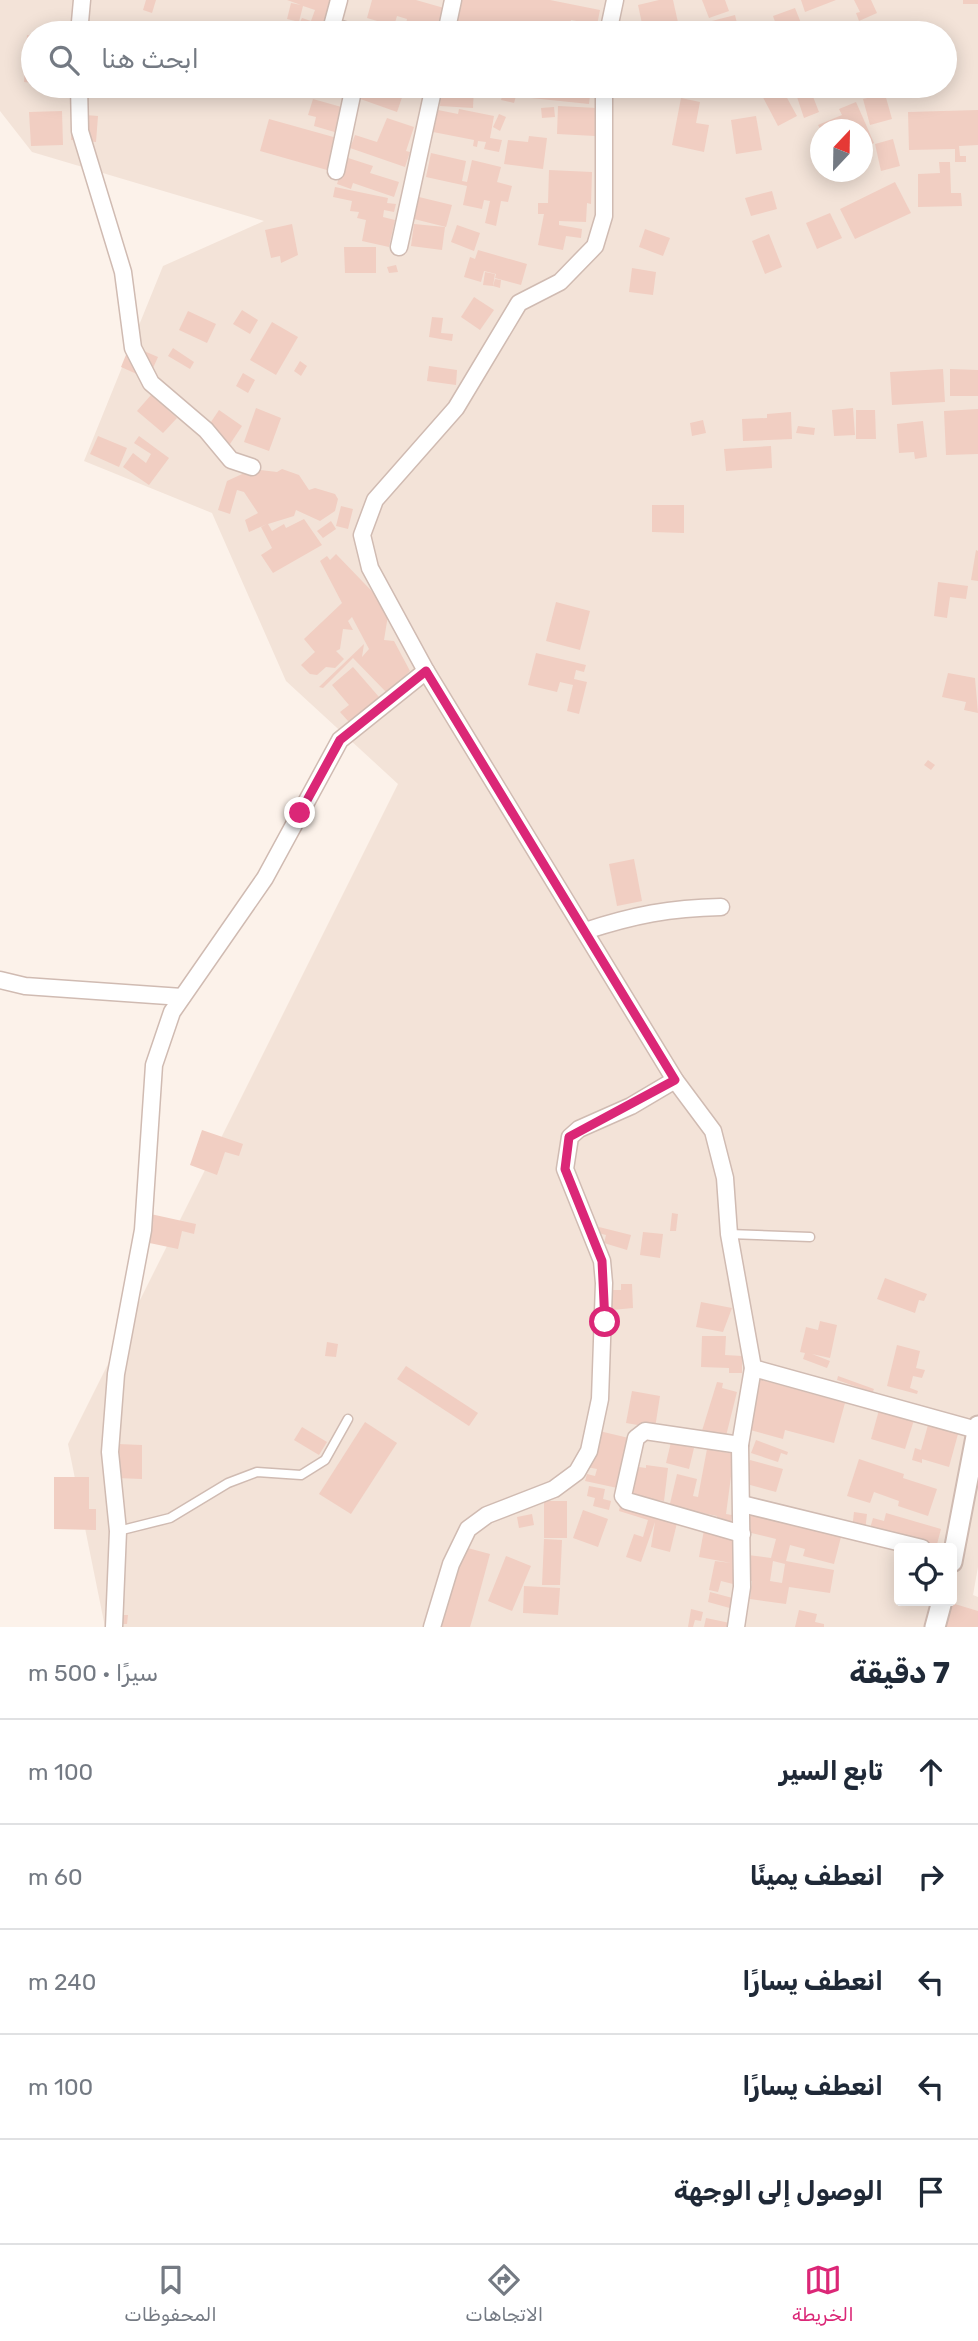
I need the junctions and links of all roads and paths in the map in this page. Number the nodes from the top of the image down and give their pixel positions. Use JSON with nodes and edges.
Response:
{"nodes":[{"id":1,"x":82,"y":0,"type":"edge"},
{"id":2,"x":339,"y":0,"type":"edge"},
{"id":3,"x":453,"y":0,"type":"edge"},
{"id":4,"x":615,"y":0,"type":"edge"},
{"id":5,"x":80,"y":21,"type":"edge"},
{"id":6,"x":333,"y":21,"type":"edge"},
{"id":7,"x":449,"y":21,"type":"edge"},
{"id":8,"x":611,"y":21,"type":"edge"},
{"id":9,"x":79,"y":98,"type":"edge"},
{"id":10,"x":351,"y":98,"type":"edge"},
{"id":11,"x":432,"y":98,"type":"edge"},
{"id":12,"x":604,"y":98,"type":"edge"},
{"id":13,"x":336,"y":171,"type":"dead end"},
{"id":14,"x":399,"y":247,"type":"dead end"},
{"id":15,"x":252,"y":467,"type":"dead end"},
{"id":16,"x":426,"y":671,"type":"junction"},
{"id":17,"x":721,"y":907,"type":"dead end"},
{"id":18,"x":586,"y":931,"type":"junction"},
{"id":19,"x":0,"y":980,"type":"edge"},
{"id":20,"x":183,"y":997,"type":"junction"},
{"id":21,"x":675,"y":1080,"type":"junction"},
{"id":22,"x":729,"y":1234,"type":"junction"},
{"id":23,"x":810,"y":1237,"type":"dead end"},
{"id":24,"x":752,"y":1368,"type":"junction"},
{"id":25,"x":348,"y":1419,"type":"dead end"},
{"id":26,"x":978,"y":1428,"type":"edge"},
{"id":27,"x":740,"y":1445,"type":"junction"},
{"id":28,"x":742,"y":1504,"type":"junction"},
{"id":29,"x":118,"y":1531,"type":"junction"},
{"id":30,"x":743,"y":1534,"type":"junction"},
{"id":31,"x":902,"y":1543,"type":"edge"},
{"id":32,"x":955,"y":1543,"type":"edge"},
{"id":33,"x":941,"y":1606,"type":"edge"},
{"id":34,"x":114,"y":1627,"type":"edge"},
{"id":35,"x":432,"y":1627,"type":"edge"},
{"id":36,"x":736,"y":1627,"type":"edge"},
{"id":37,"x":935,"y":1627,"type":"edge"}],
"edges":[{"from":1,"to":5,"type":"street"},
{"from":2,"to":6,"type":"street"},
{"from":3,"to":7,"type":"street"},
{"from":4,"to":8,"type":"street"},
{"from":9,"to":15,"type":"street"},
{"from":10,"to":13,"type":"street"},
{"from":11,"to":14,"type":"street"},
{"from":12,"to":16,"type":"street"},
{"from":16,"to":18,"type":"street"},
{"from":16,"to":20,"type":"street"},
{"from":17,"to":18,"type":"street"},
{"from":18,"to":21,"type":"street"},
{"from":19,"to":20,"type":"street"},
{"from":20,"to":29,"type":"street"},
{"from":21,"to":22,"type":"street"},
{"from":21,"to":35,"type":"street"},
{"from":22,"to":23,"type":"lane"},
{"from":22,"to":24,"type":"street"},
{"from":24,"to":26,"type":"street"},
{"from":24,"to":27,"type":"street"},
{"from":25,"to":29,"type":"lane"},
{"from":26,"to":32,"type":"street"},
{"from":27,"to":28,"type":"street"},
{"from":27,"to":30,"type":"street"},
{"from":28,"to":30,"type":"street"},
{"from":28,"to":31,"type":"street"},
{"from":29,"to":34,"type":"street"},
{"from":30,"to":36,"type":"street"},
{"from":33,"to":37,"type":"street"}]}
